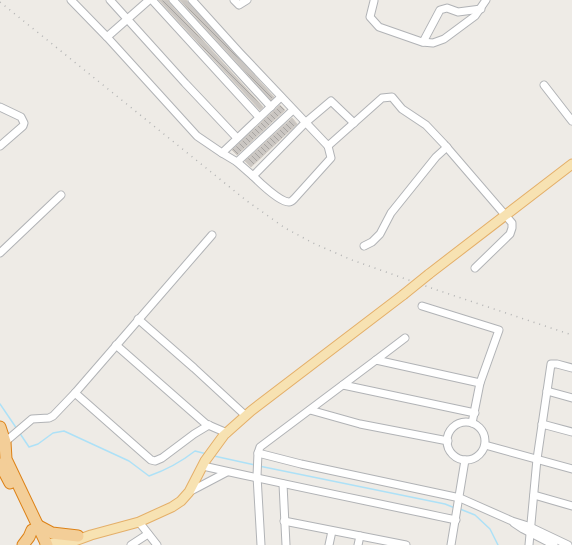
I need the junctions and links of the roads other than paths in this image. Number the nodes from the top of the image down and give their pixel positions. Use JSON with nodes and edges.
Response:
{"nodes":[{"id":1,"x":70,"y":0,"type":"edge"},
{"id":2,"x":110,"y":0,"type":"edge"},
{"id":3,"x":149,"y":0,"type":"edge"},
{"id":4,"x":152,"y":0,"type":"edge"},
{"id":5,"x":173,"y":0,"type":"edge"},
{"id":6,"x":192,"y":0,"type":"edge"},
{"id":7,"x":234,"y":0,"type":"edge"},
{"id":8,"x":247,"y":0,"type":"edge"},
{"id":9,"x":486,"y":0,"type":"edge"},
{"id":10,"x":374,"y":1,"type":"dead end"},
{"id":11,"x":481,"y":9,"type":"junction"},
{"id":12,"x":128,"y":19,"type":"junction"},
{"id":13,"x":107,"y":38,"type":"junction"},
{"id":14,"x":424,"y":42,"type":"junction"},
{"id":15,"x":544,"y":85,"type":"dead end"},
{"id":16,"x":281,"y":97,"type":"junction"},
{"id":17,"x":0,"y":107,"type":"edge"},
{"id":18,"x":271,"y":107,"type":"junction"},
{"id":19,"x":294,"y":110,"type":"junction"},
{"id":20,"x":570,"y":116,"type":"edge"},
{"id":21,"x":259,"y":117,"type":"junction"},
{"id":22,"x":305,"y":123,"type":"junction"},
{"id":23,"x":354,"y":123,"type":"junction"},
{"id":24,"x":237,"y":138,"type":"junction"},
{"id":25,"x":0,"y":146,"type":"edge"},
{"id":26,"x":328,"y":146,"type":"junction"},
{"id":27,"x":447,"y":147,"type":"junction"},
{"id":28,"x":222,"y":153,"type":"junction"},
{"id":29,"x":237,"y":162,"type":"junction"},
{"id":30,"x":572,"y":164,"type":"edge"},
{"id":31,"x":253,"y":176,"type":"junction"},
{"id":32,"x":61,"y":195,"type":"dead end"},
{"id":33,"x":507,"y":215,"type":"junction"},
{"id":34,"x":212,"y":235,"type":"dead end"},
{"id":35,"x":364,"y":246,"type":"dead end"},
{"id":36,"x":0,"y":253,"type":"edge"},
{"id":37,"x":475,"y":268,"type":"dead end"},
{"id":38,"x":422,"y":306,"type":"dead end"},
{"id":39,"x":138,"y":319,"type":"junction"},
{"id":40,"x":405,"y":338,"type":"dead end"},
{"id":41,"x":116,"y":345,"type":"junction"},
{"id":42,"x":376,"y":360,"type":"junction"},
{"id":43,"x":572,"y":368,"type":"edge"},
{"id":44,"x":480,"y":384,"type":"junction"},
{"id":45,"x":343,"y":385,"type":"junction"},
{"id":46,"x":547,"y":391,"type":"junction"},
{"id":47,"x":75,"y":393,"type":"junction"},
{"id":48,"x":572,"y":398,"type":"edge"},
{"id":49,"x":310,"y":410,"type":"junction"},
{"id":50,"x":475,"y":413,"type":"junction"},
{"id":51,"x":246,"y":416,"type":"junction"},
{"id":52,"x":472,"y":423,"type":"junction"},
{"id":53,"x":542,"y":424,"type":"junction"},
{"id":54,"x":209,"y":425,"type":"junction"},
{"id":55,"x":0,"y":427,"type":"edge"},
{"id":56,"x":572,"y":432,"type":"edge"},
{"id":57,"x":226,"y":434,"type":"junction"},
{"id":58,"x":448,"y":441,"type":"junction"},
{"id":59,"x":4,"y":442,"type":"junction"},
{"id":60,"x":485,"y":445,"type":"junction"},
{"id":61,"x":259,"y":450,"type":"junction"},
{"id":62,"x":466,"y":460,"type":"junction"},
{"id":63,"x":537,"y":460,"type":"junction"},
{"id":64,"x":3,"y":462,"type":"edge"},
{"id":65,"x":204,"y":464,"type":"junction"},
{"id":66,"x":572,"y":469,"type":"edge"},
{"id":67,"x":227,"y":472,"type":"junction"},
{"id":68,"x":258,"y":477,"type":"junction"},
{"id":69,"x":283,"y":484,"type":"junction"},
{"id":70,"x":189,"y":492,"type":"junction"},
{"id":71,"x":534,"y":495,"type":"junction"},
{"id":72,"x":459,"y":500,"type":"junction"},
{"id":73,"x":572,"y":507,"type":"edge"},
{"id":74,"x":456,"y":519,"type":"junction"},
{"id":75,"x":284,"y":521,"type":"junction"},
{"id":76,"x":139,"y":522,"type":"junction"},
{"id":77,"x":35,"y":527,"type":"junction"},
{"id":78,"x":530,"y":530,"type":"junction"},
{"id":79,"x":332,"y":531,"type":"junction"},
{"id":80,"x":148,"y":534,"type":"junction"},
{"id":81,"x":360,"y":536,"type":"junction"},
{"id":82,"x":77,"y":540,"type":"edge"},
{"id":83,"x":387,"y":543,"type":"edge"},
{"id":84,"x":23,"y":545,"type":"edge"},
{"id":85,"x":45,"y":545,"type":"edge"},
{"id":86,"x":64,"y":545,"type":"edge"},
{"id":87,"x":131,"y":545,"type":"edge"},
{"id":88,"x":157,"y":545,"type":"edge"},
{"id":89,"x":261,"y":545,"type":"edge"},
{"id":90,"x":286,"y":545,"type":"edge"},
{"id":91,"x":329,"y":545,"type":"edge"},
{"id":92,"x":358,"y":545,"type":"edge"},
{"id":93,"x":406,"y":545,"type":"edge"},
{"id":94,"x":451,"y":545,"type":"edge"},
{"id":95,"x":529,"y":545,"type":"edge"},
{"id":96,"x":554,"y":545,"type":"edge"},
{"id":97,"x":568,"y":545,"type":"edge"}],
"edges":[{"from":1,"to":13,"type":"street"},
{"from":2,"to":12,"type":"street"},
{"from":3,"to":12,"type":"street"},
{"from":4,"to":21,"type":"street"},
{"from":5,"to":18,"type":"street"},
{"from":6,"to":16,"type":"street"},
{"from":7,"to":8,"type":"street"},
{"from":9,"to":11,"type":"street"},
{"from":10,"to":14,"type":"street"},
{"from":11,"to":14,"type":"street"},
{"from":11,"to":14,"type":"street"},
{"from":12,"to":13,"type":"street"},
{"from":12,"to":24,"type":"street"},
{"from":13,"to":28,"type":"street"},
{"from":15,"to":20,"type":"street"},
{"from":16,"to":18,"type":"street"},
{"from":16,"to":19,"type":"street"},
{"from":17,"to":25,"type":"street"},
{"from":18,"to":21,"type":"street"},
{"from":19,"to":22,"type":"street"},
{"from":19,"to":29,"type":"street"},
{"from":21,"to":24,"type":"street"},
{"from":22,"to":23,"type":"street"},
{"from":22,"to":26,"type":"street"},
{"from":22,"to":31,"type":"street"},
{"from":23,"to":26,"type":"street"},
{"from":23,"to":27,"type":"street"},
{"from":24,"to":28,"type":"street"},
{"from":26,"to":31,"type":"street"},
{"from":27,"to":33,"type":"street"},
{"from":27,"to":35,"type":"street"},
{"from":28,"to":29,"type":"street"},
{"from":29,"to":31,"type":"street"},
{"from":30,"to":33,"type":"main road"},
{"from":32,"to":36,"type":"street"},
{"from":33,"to":37,"type":"street"},
{"from":33,"to":51,"type":"main road","bridge":true},
{"from":34,"to":39,"type":"street"},
{"from":38,"to":44,"type":"street"},
{"from":39,"to":41,"type":"street"},
{"from":39,"to":51,"type":"street"},
{"from":40,"to":42,"type":"street"},
{"from":41,"to":47,"type":"street"},
{"from":41,"to":54,"type":"street"},
{"from":42,"to":44,"type":"street"},
{"from":42,"to":45,"type":"street"},
{"from":43,"to":46,"type":"street"},
{"from":44,"to":50,"type":"street"},
{"from":45,"to":49,"type":"street"},
{"from":45,"to":50,"type":"street"},
{"from":46,"to":48,"type":"street"},
{"from":46,"to":53,"type":"street"},
{"from":47,"to":54,"type":"street"},
{"from":47,"to":59,"type":"street"},
{"from":49,"to":58,"type":"street"},
{"from":49,"to":61,"type":"street"},
{"from":50,"to":52,"type":"street"},
{"from":51,"to":57,"type":"main road"},
{"from":52,"to":58,"type":"street"},
{"from":52,"to":60,"type":"street"},
{"from":53,"to":56,"type":"street"},
{"from":53,"to":63,"type":"street"},
{"from":54,"to":57,"type":"street"},
{"from":55,"to":59,"type":"highway"},
{"from":57,"to":65,"type":"main road"},
{"from":58,"to":62,"type":"street"},
{"from":59,"to":64,"type":"highway"},
{"from":60,"to":62,"type":"street"},
{"from":60,"to":63,"type":"street"},
{"from":61,"to":68,"type":"street"},
{"from":61,"to":72,"type":"street"},
{"from":62,"to":72,"type":"street"},
{"from":63,"to":66,"type":"street"},
{"from":63,"to":71,"type":"street"},
{"from":64,"to":77,"type":"highway"},
{"from":65,"to":67,"type":"street"},
{"from":65,"to":70,"type":"main road"},
{"from":67,"to":68,"type":"street"},
{"from":67,"to":70,"type":"street"},
{"from":68,"to":69,"type":"street"},
{"from":68,"to":89,"type":"street"},
{"from":69,"to":74,"type":"street"},
{"from":69,"to":75,"type":"street"},
{"from":70,"to":76,"type":"main road"},
{"from":71,"to":73,"type":"street"},
{"from":71,"to":78,"type":"street"},
{"from":72,"to":74,"type":"street"},
{"from":72,"to":78,"type":"street"},
{"from":74,"to":94,"type":"street"},
{"from":75,"to":79,"type":"street"},
{"from":75,"to":90,"type":"street"},
{"from":76,"to":80,"type":"street"},
{"from":76,"to":82,"type":"main road"},
{"from":77,"to":82,"type":"highway"},
{"from":77,"to":84,"type":"highway"},
{"from":77,"to":85,"type":"highway"},
{"from":78,"to":95,"type":"street"},
{"from":78,"to":96,"type":"street"},
{"from":78,"to":97,"type":"street"},
{"from":79,"to":81,"type":"street"},
{"from":79,"to":91,"type":"street"},
{"from":80,"to":87,"type":"street"},
{"from":80,"to":88,"type":"street"},
{"from":81,"to":83,"type":"street"},
{"from":81,"to":92,"type":"street"},
{"from":82,"to":85,"type":"main road"},
{"from":82,"to":86,"type":"main road"},
{"from":83,"to":93,"type":"street"}]}
